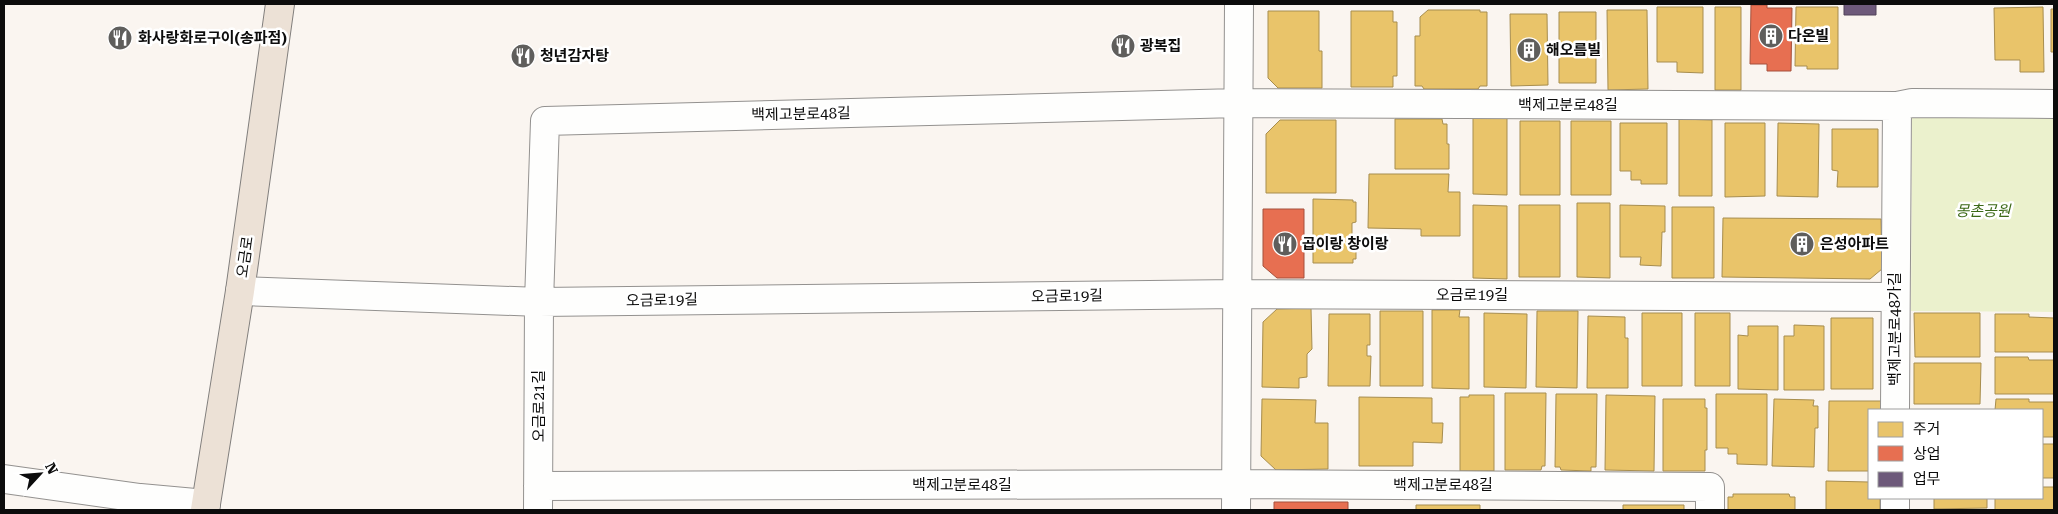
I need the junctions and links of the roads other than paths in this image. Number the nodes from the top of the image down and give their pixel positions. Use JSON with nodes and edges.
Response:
{"nodes":[{"id":1,"x":280,"y":4,"type":"edge"},
{"id":2,"x":1239,"y":4,"type":"edge"},
{"id":3,"x":1238,"y":103,"type":"junction"},
{"id":4,"x":2054,"y":104,"type":"edge"},
{"id":5,"x":1897,"y":106,"type":"junction"},
{"id":6,"x":240,"y":291,"type":"junction"},
{"id":7,"x":1238,"y":294,"type":"junction"},
{"id":8,"x":1895,"y":297,"type":"junction"},
{"id":9,"x":539,"y":302,"type":"junction"},
{"id":10,"x":1895,"y":409,"type":"edge"},
{"id":11,"x":4,"y":480,"type":"edge"},
{"id":12,"x":1236,"y":497,"type":"edge"},
{"id":13,"x":538,"y":498,"type":"edge"},
{"id":14,"x":1710,"y":499,"type":"edge"},
{"id":15,"x":206,"y":507,"type":"edge"}],
"edges":[{"from":1,"to":6,"type":"main road","name":"오금로"},
{"from":2,"to":3,"type":"street"},
{"from":3,"to":5,"type":"street","name":"백제고분로48길"},
{"from":3,"to":7,"type":"street"},
{"from":3,"to":9,"type":"street","name":"백제고분로48길"},
{"from":4,"to":5,"type":"street"},
{"from":5,"to":8,"type":"street","name":"백제고분로48가길"},
{"from":6,"to":9,"type":"street","name":"오금로19길"},
{"from":6,"to":15,"type":"main road","name":"오금로"},
{"from":7,"to":8,"type":"street","name":"오금로19길"},
{"from":7,"to":9,"type":"street","name":"오금로19길"},
{"from":7,"to":12,"type":"street"},
{"from":8,"to":10,"type":"street","name":"백제고분로48가길"},
{"from":9,"to":13,"type":"street","name":"오금로21길"},
{"from":11,"to":15,"type":"street"},
{"from":12,"to":13,"type":"street","name":"백제고분로48길"},
{"from":12,"to":14,"type":"street","name":"백제고분로48길"}]}
